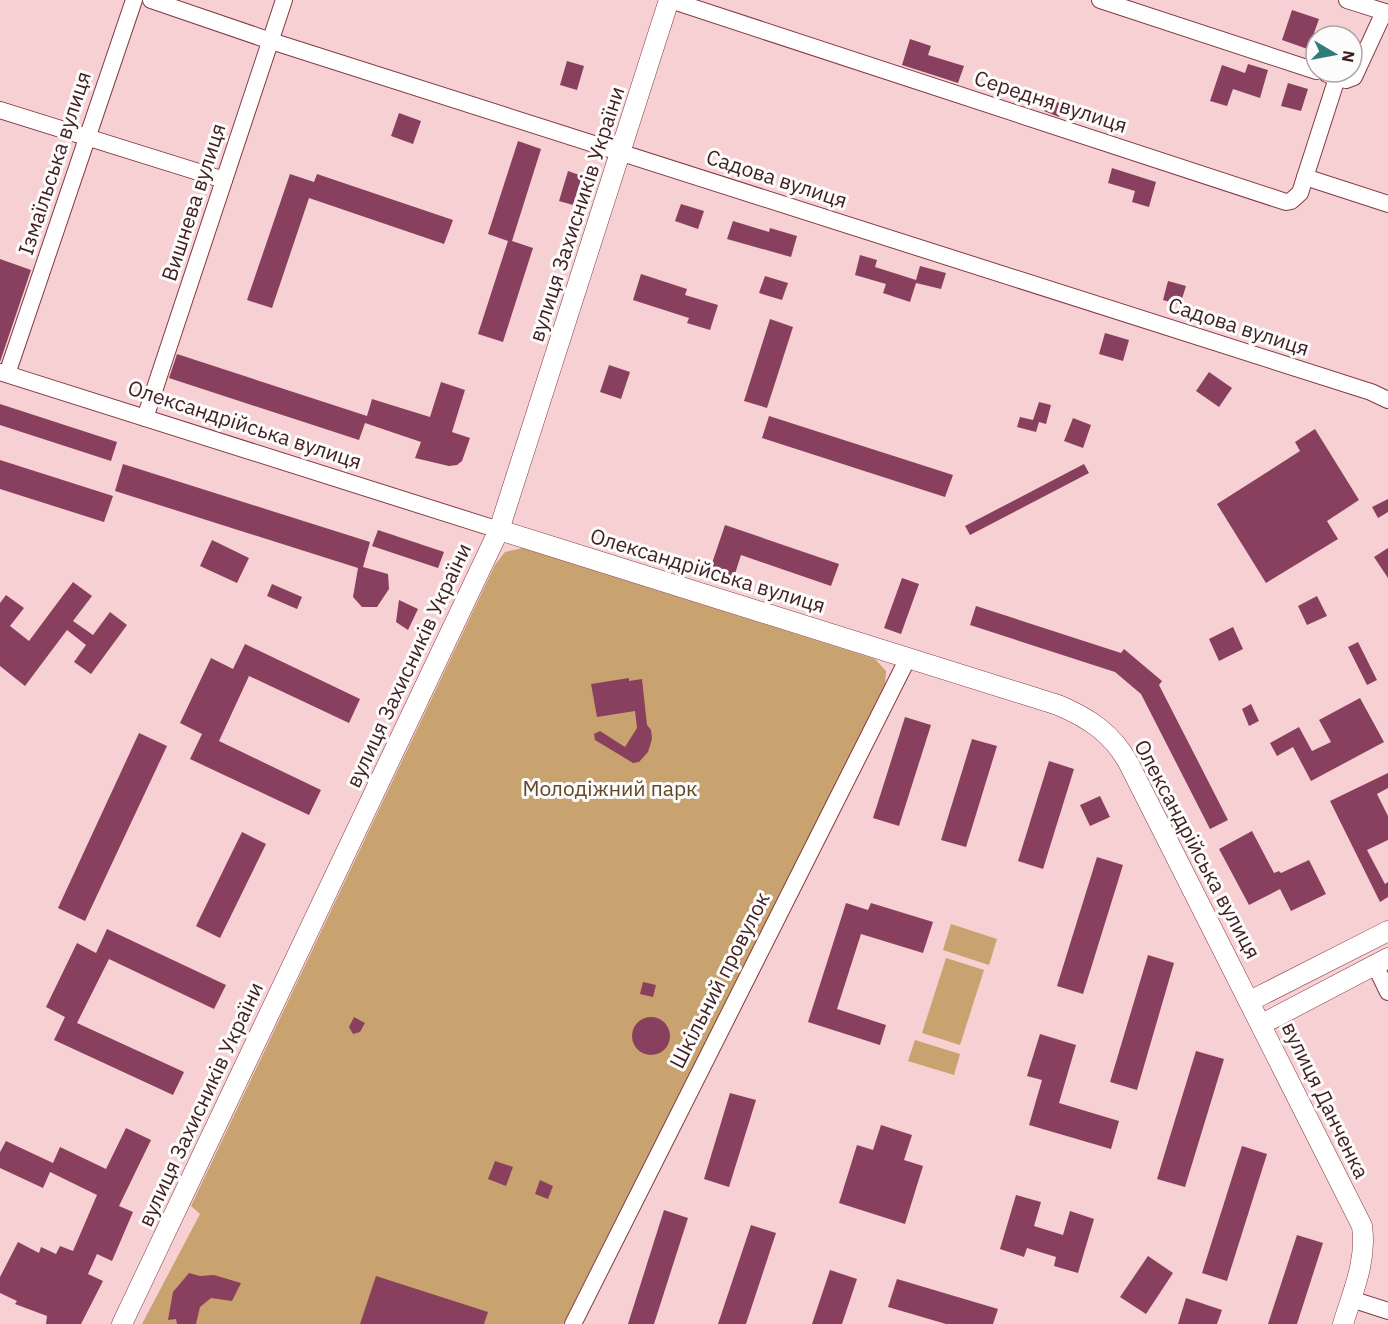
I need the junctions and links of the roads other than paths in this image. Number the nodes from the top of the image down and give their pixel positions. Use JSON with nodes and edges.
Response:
{"nodes":[{"id":1,"x":134,"y":0,"type":"edge"},
{"id":2,"x":151,"y":0,"type":"edge"},
{"id":3,"x":284,"y":0,"type":"edge"},
{"id":4,"x":669,"y":0,"type":"edge"},
{"id":5,"x":1100,"y":0,"type":"edge"},
{"id":6,"x":1347,"y":0,"type":"edge"},
{"id":7,"x":1386,"y":12,"type":"edge"},
{"id":8,"x":271,"y":41,"type":"junction"},
{"id":9,"x":1364,"y":59,"type":"edge"},
{"id":10,"x":1304,"y":66,"type":"edge"},
{"id":11,"x":1335,"y":84,"type":"edge"},
{"id":12,"x":0,"y":110,"type":"edge"},
{"id":13,"x":86,"y":137,"type":"junction"},
{"id":14,"x":622,"y":152,"type":"junction"},
{"id":15,"x":1305,"y":177,"type":"junction"},
{"id":16,"x":224,"y":180,"type":"junction"},
{"id":17,"x":1388,"y":204,"type":"edge"},
{"id":18,"x":4,"y":373,"type":"edge"},
{"id":19,"x":1388,"y":400,"type":"edge"},
{"id":20,"x":145,"y":418,"type":"junction"},
{"id":21,"x":499,"y":530,"type":"junction"},
{"id":22,"x":908,"y":658,"type":"junction"},
{"id":23,"x":1388,"y":931,"type":"edge"},
{"id":24,"x":1381,"y":962,"type":"edge"},
{"id":25,"x":1388,"y":992,"type":"edge"},
{"id":26,"x":1250,"y":1001,"type":"junction"},
{"id":27,"x":1262,"y":1024,"type":"junction"},
{"id":28,"x":1351,"y":1299,"type":"junction"},
{"id":29,"x":1388,"y":1311,"type":"edge"},
{"id":30,"x":122,"y":1324,"type":"edge"},
{"id":31,"x":573,"y":1324,"type":"edge"},
{"id":32,"x":1343,"y":1324,"type":"edge"}],
"edges":[{"from":1,"to":13,"type":"street","name":"Ізмаїльська вулиця"},
{"from":2,"to":8,"type":"street","name":"Садова вулиця"},
{"from":3,"to":8,"type":"street","name":"Вишнева вулиця"},
{"from":4,"to":14,"type":"main road","name":"вулиця Захисників України"},
{"from":4,"to":15,"type":"street","name":"Середня вулиця"},
{"from":5,"to":10,"type":"street"},
{"from":6,"to":7,"type":"street"},
{"from":7,"to":9,"type":"street"},
{"from":8,"to":14,"type":"street","name":"Садова вулиця"},
{"from":8,"to":16,"type":"street","name":"Вишнева вулиця"},
{"from":11,"to":15,"type":"street","name":"Середня вулиця"},
{"from":12,"to":13,"type":"street"},
{"from":13,"to":16,"type":"street"},
{"from":13,"to":18,"type":"street","name":"Ізмаїльська вулиця"},
{"from":14,"to":19,"type":"street","name":"Садова вулиця"},
{"from":14,"to":21,"type":"main road","name":"вулиця Захисників України"},
{"from":15,"to":17,"type":"street"},
{"from":16,"to":20,"type":"street","name":"Вишнева вулиця"},
{"from":18,"to":20,"type":"street","name":"Олександрійська вулиця"},
{"from":20,"to":21,"type":"street","name":"Олександрійська вулиця"},
{"from":21,"to":22,"type":"main road","name":"Олександрійська вулиця"},
{"from":21,"to":30,"type":"main road","name":"вулиця Захисників України"},
{"from":22,"to":26,"type":"main road","name":"Олександрійська вулиця"},
{"from":22,"to":31,"type":"street","name":"Шкільний провулок"},
{"from":23,"to":26,"type":"main road"},
{"from":24,"to":25,"type":"street"},
{"from":24,"to":27,"type":"main road"},
{"from":26,"to":27,"type":"main road","name":"вулиця Данченка"},
{"from":27,"to":28,"type":"main road","name":"вулиця Данченка"},
{"from":28,"to":29,"type":"street"},
{"from":28,"to":32,"type":"main road","name":"вулиця Данченка"}]}
